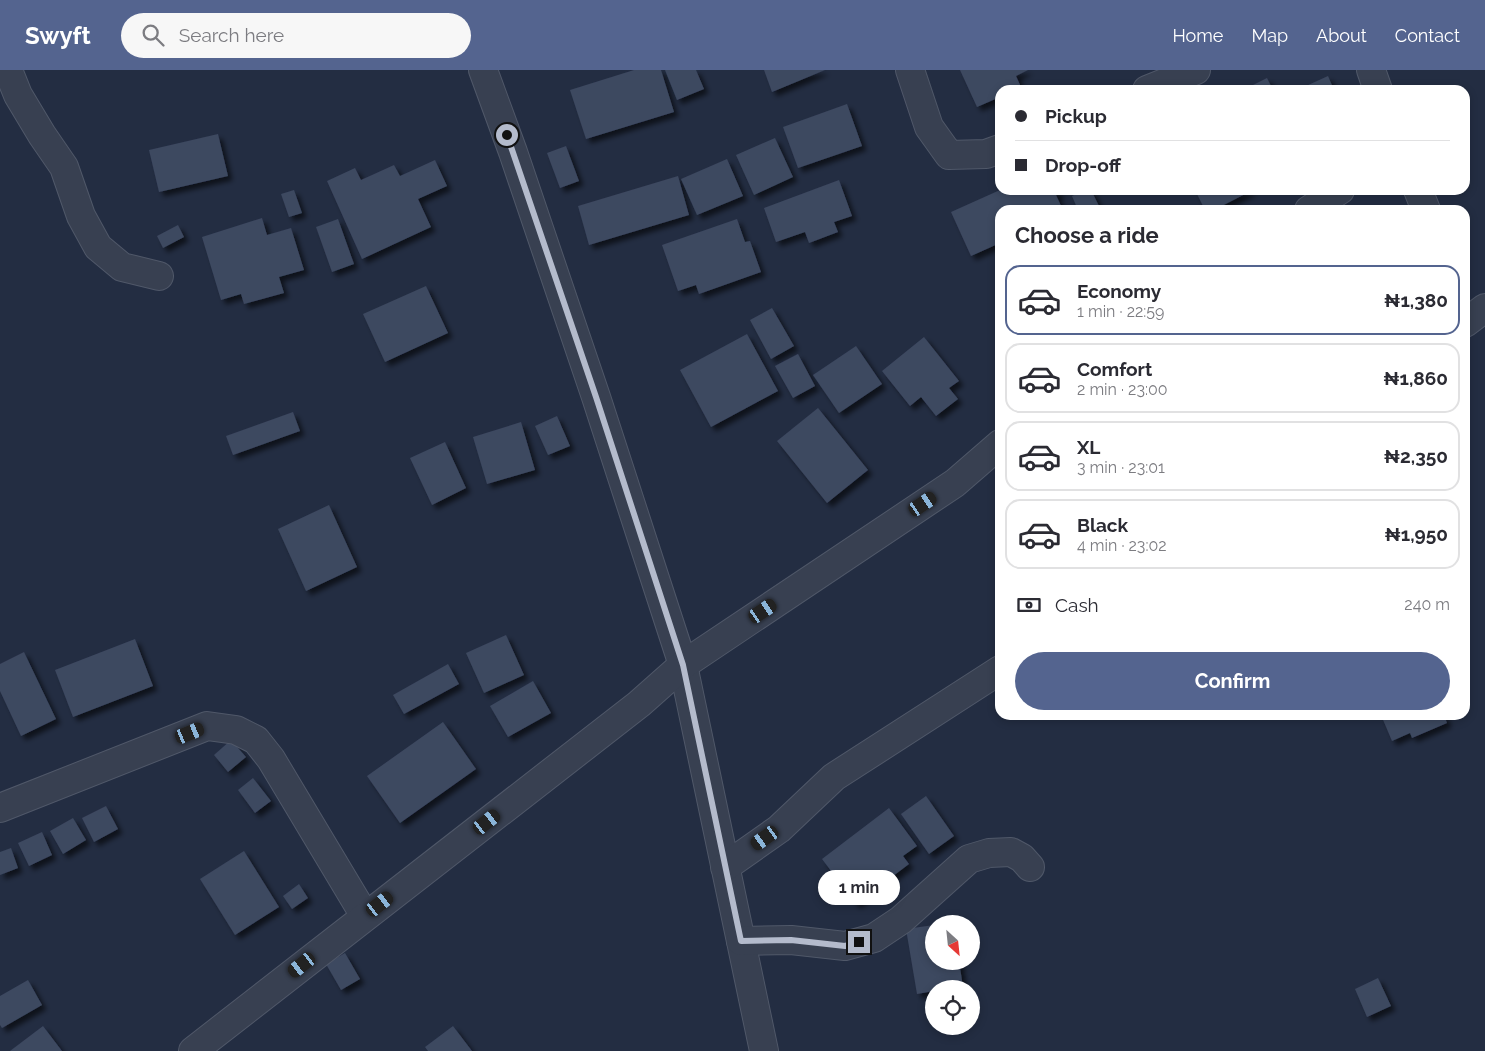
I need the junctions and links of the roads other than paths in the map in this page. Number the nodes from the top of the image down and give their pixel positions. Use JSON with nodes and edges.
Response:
{"nodes":[{"id":1,"x":8,"y":70,"type":"edge"},
{"id":2,"x":483,"y":70,"type":"edge"},
{"id":3,"x":910,"y":70,"type":"edge"},
{"id":4,"x":1196,"y":70,"type":"edge"},
{"id":5,"x":1371,"y":70,"type":"edge"},
{"id":6,"x":1158,"y":85,"type":"edge"},
{"id":7,"x":1376,"y":85,"type":"edge"},
{"id":8,"x":995,"y":151,"type":"edge"},
{"id":9,"x":1332,"y":195,"type":"edge"},
{"id":10,"x":1317,"y":205,"type":"edge"},
{"id":11,"x":159,"y":276,"type":"dead end"},
{"id":12,"x":995,"y":448,"type":"edge"},
{"id":13,"x":683,"y":665,"type":"junction"},
{"id":14,"x":995,"y":673,"type":"edge"},
{"id":15,"x":0,"y":808,"type":"edge"},
{"id":16,"x":725,"y":866,"type":"junction"},
{"id":17,"x":1030,"y":866,"type":"dead end"},
{"id":18,"x":365,"y":916,"type":"junction"},
{"id":19,"x":741,"y":941,"type":"junction"},
{"id":20,"x":192,"y":1051,"type":"edge"},
{"id":21,"x":764,"y":1051,"type":"edge"}],
"edges":[{"from":1,"to":11,"type":"street"},
{"from":2,"to":13,"type":"street"},
{"from":3,"to":8,"type":"street"},
{"from":4,"to":6,"type":"street"},
{"from":5,"to":7,"type":"street"},
{"from":9,"to":10,"type":"street"},
{"from":12,"to":13,"type":"street"},
{"from":13,"to":16,"type":"street"},
{"from":13,"to":18,"type":"street"},
{"from":14,"to":16,"type":"street"},
{"from":15,"to":18,"type":"street"},
{"from":16,"to":19,"type":"street"},
{"from":17,"to":19,"type":"street"},
{"from":18,"to":20,"type":"street"},
{"from":19,"to":21,"type":"street"}]}
